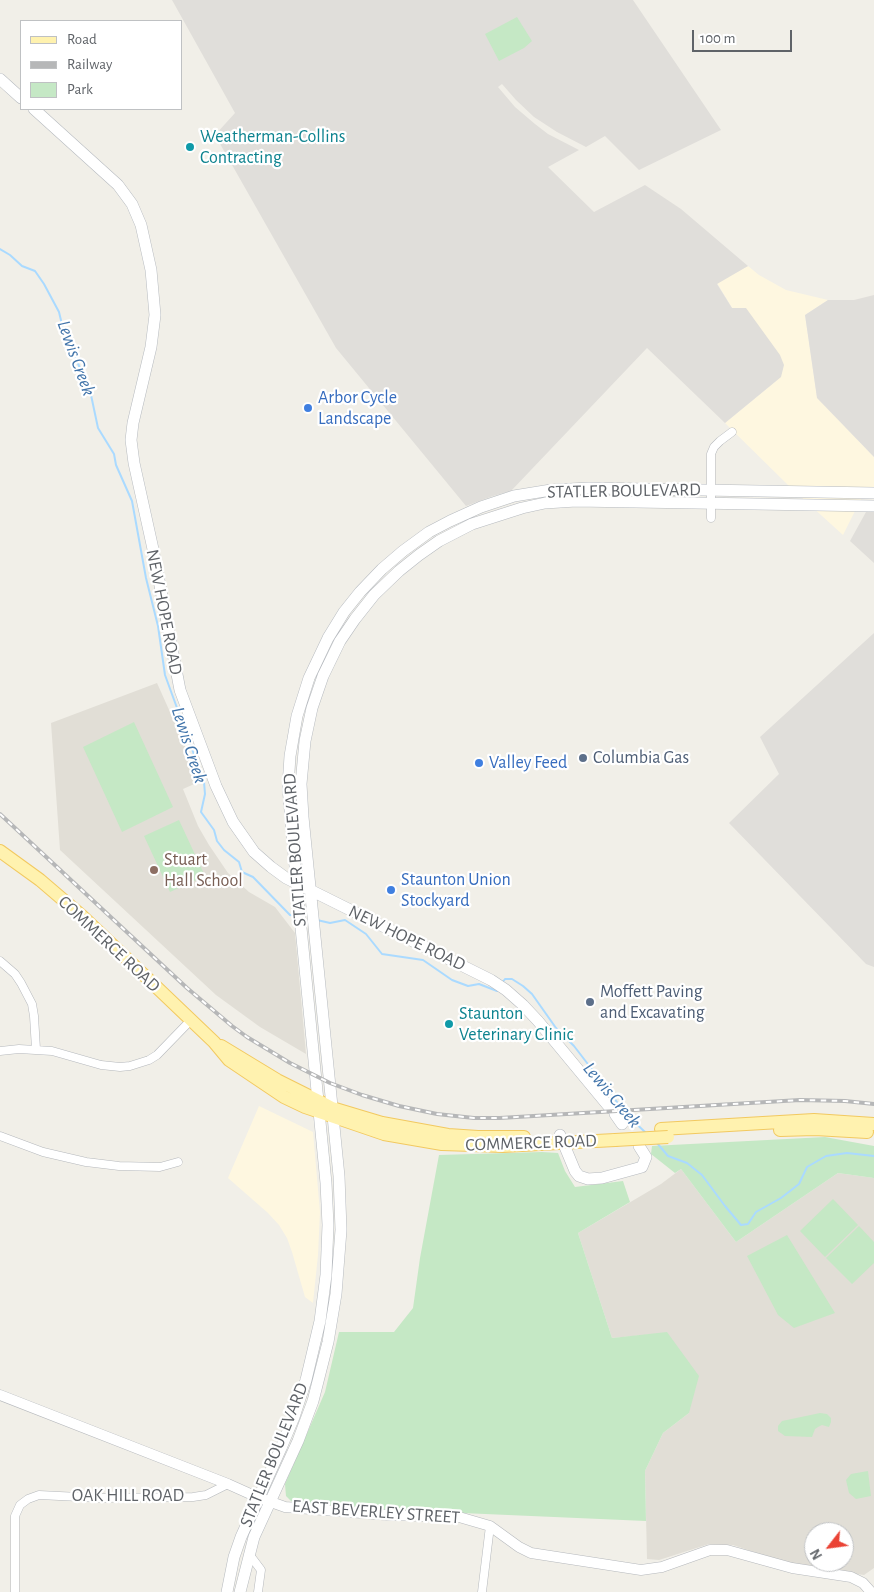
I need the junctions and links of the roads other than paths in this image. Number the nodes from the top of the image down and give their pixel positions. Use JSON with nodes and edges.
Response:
{"nodes":[{"id":1,"x":0,"y":79,"type":"edge"},
{"id":2,"x":20,"y":97,"type":"edge"},
{"id":3,"x":35,"y":110,"type":"edge"},
{"id":4,"x":732,"y":432,"type":"dead end"},
{"id":5,"x":711,"y":490,"type":"junction"},
{"id":6,"x":874,"y":493,"type":"edge"},
{"id":7,"x":712,"y":503,"type":"junction"},
{"id":8,"x":874,"y":506,"type":"edge"},
{"id":9,"x":711,"y":518,"type":"dead end"},
{"id":10,"x":0,"y":851,"type":"edge"},
{"id":11,"x":294,"y":856,"type":"junction"},
{"id":12,"x":272,"y":868,"type":"junction"},
{"id":13,"x":296,"y":883,"type":"junction"},
{"id":14,"x":311,"y":894,"type":"junction"},
{"id":15,"x":329,"y":904,"type":"junction"},
{"id":16,"x":313,"y":919,"type":"junction"},
{"id":17,"x":0,"y":961,"type":"edge"},
{"id":18,"x":190,"y":1021,"type":"junction"},
{"id":19,"x":36,"y":1049,"type":"junction"},
{"id":20,"x":0,"y":1051,"type":"edge"},
{"id":21,"x":319,"y":1107,"type":"junction"},
{"id":22,"x":333,"y":1112,"type":"junction"},
{"id":23,"x":615,"y":1116,"type":"dead end"},
{"id":24,"x":874,"y":1124,"type":"edge"},
{"id":25,"x":874,"y":1132,"type":"edge"},
{"id":26,"x":664,"y":1133,"type":"junction"},
{"id":27,"x":0,"y":1136,"type":"edge"},
{"id":28,"x":561,"y":1139,"type":"junction"},
{"id":29,"x":639,"y":1146,"type":"dead end"},
{"id":30,"x":178,"y":1162,"type":"dead end"},
{"id":31,"x":0,"y":1395,"type":"edge"},
{"id":32,"x":228,"y":1484,"type":"junction"},
{"id":33,"x":258,"y":1497,"type":"junction"},
{"id":34,"x":271,"y":1501,"type":"junction"},
{"id":35,"x":490,"y":1526,"type":"junction"},
{"id":36,"x":249,"y":1554,"type":"junction"},
{"id":37,"x":15,"y":1592,"type":"edge"},
{"id":38,"x":228,"y":1592,"type":"edge"},
{"id":39,"x":240,"y":1592,"type":"edge"},
{"id":40,"x":258,"y":1592,"type":"edge"},
{"id":41,"x":482,"y":1592,"type":"edge"},
{"id":42,"x":871,"y":1592,"type":"edge"}],
"edges":[{"from":1,"to":2,"type":"main road"},
{"from":3,"to":12,"type":"main road","name":"NEW HOPE ROAD"},
{"from":4,"to":5,"type":"street"},
{"from":5,"to":6,"type":"main road","name":"STATLER BOULEVARD"},
{"from":5,"to":7,"type":"street"},
{"from":5,"to":11,"type":"main road","name":"STATLER BOULEVARD"},
{"from":7,"to":8,"type":"main road","name":"STATLER BOULEVARD"},
{"from":7,"to":9,"type":"street"},
{"from":7,"to":14,"type":"main road","name":"STATLER BOULEVARD"},
{"from":10,"to":18,"type":"main road","name":"COMMERCE ROAD"},
{"from":11,"to":12,"type":"main road"},
{"from":11,"to":13,"type":"main road","name":"STATLER BOULEVARD"},
{"from":12,"to":13,"type":"main road","name":"NEW HOPE ROAD"},
{"from":13,"to":14,"type":"main road","name":"NEW HOPE ROAD"},
{"from":13,"to":21,"type":"main road","name":"STATLER BOULEVARD"},
{"from":14,"to":15,"type":"main road","name":"NEW HOPE ROAD"},
{"from":14,"to":16,"type":"main road","name":"STATLER BOULEVARD"},
{"from":15,"to":16,"type":"main road"},
{"from":15,"to":23,"type":"main road","name":"NEW HOPE ROAD"},
{"from":16,"to":22,"type":"main road","name":"STATLER BOULEVARD"},
{"from":17,"to":19,"type":"street"},
{"from":18,"to":19,"type":"street"},
{"from":18,"to":21,"type":"main road","name":"COMMERCE ROAD"},
{"from":19,"to":20,"type":"street"},
{"from":21,"to":22,"type":"main road","name":"COMMERCE ROAD"},
{"from":21,"to":33,"type":"main road","name":"STATLER BOULEVARD"},
{"from":22,"to":28,"type":"main road","name":"COMMERCE ROAD"},
{"from":22,"to":34,"type":"main road","name":"STATLER BOULEVARD"},
{"from":24,"to":26,"type":"main road","name":"COMMERCE ROAD"},
{"from":25,"to":26,"type":"main road","name":"COMMERCE ROAD"},
{"from":26,"to":28,"type":"main road","name":"COMMERCE ROAD"},
{"from":27,"to":30,"type":"street"},
{"from":28,"to":29,"type":"main road"},
{"from":31,"to":32,"type":"street","name":"EAST BEVERLEY STREET"},
{"from":32,"to":33,"type":"street","name":"EAST BEVERLEY STREET"},
{"from":32,"to":37,"type":"street","name":"OAK HILL ROAD"},
{"from":33,"to":34,"type":"street","name":"EAST BEVERLEY STREET"},
{"from":33,"to":38,"type":"main road","name":"STATLER BOULEVARD"},
{"from":34,"to":35,"type":"street","name":"EAST BEVERLEY STREET"},
{"from":34,"to":36,"type":"main road","name":"STATLER BOULEVARD"},
{"from":35,"to":41,"type":"street"},
{"from":35,"to":42,"type":"street","name":"EAST BEVERLEY STREET"},
{"from":36,"to":39,"type":"main road","name":"STATLER BOULEVARD"},
{"from":36,"to":40,"type":"street"}]}
